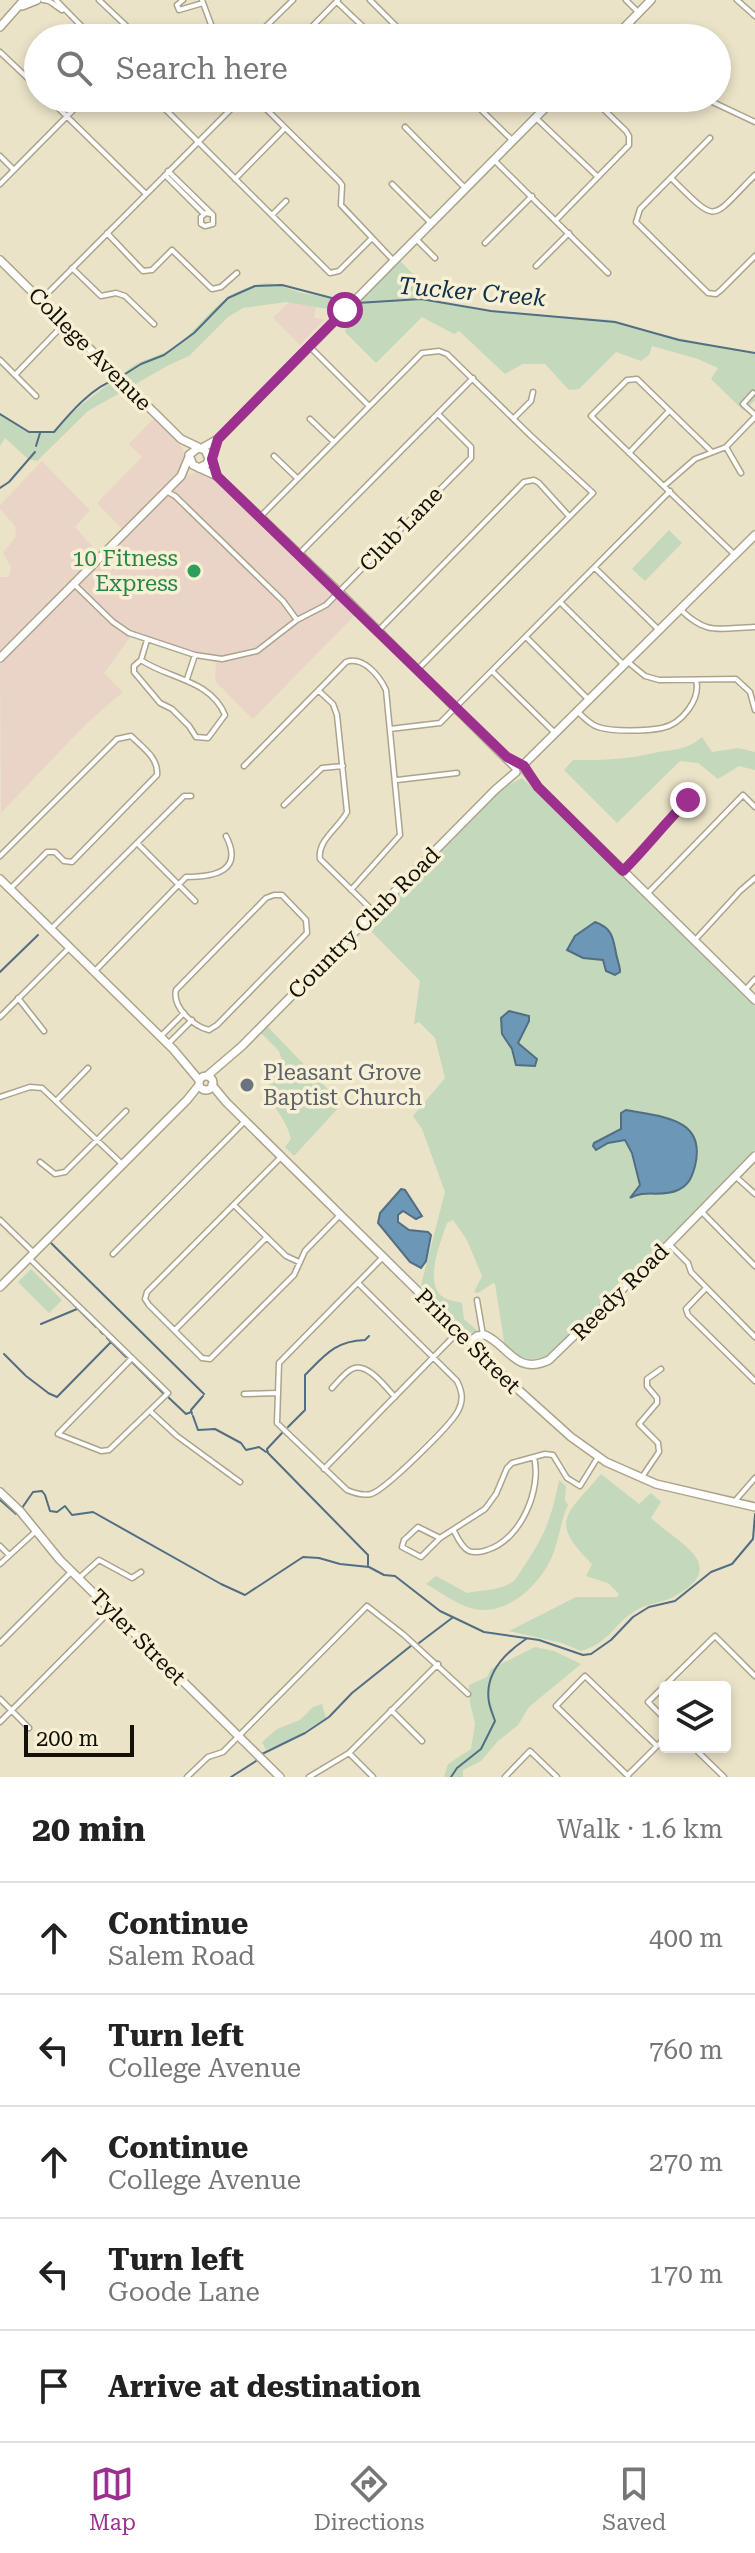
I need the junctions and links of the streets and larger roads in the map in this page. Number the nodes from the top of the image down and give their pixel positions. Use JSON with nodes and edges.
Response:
{"nodes":[{"id":1,"x":40,"y":0,"type":"edge"},
{"id":2,"x":102,"y":0,"type":"edge"},
{"id":3,"x":183,"y":0,"type":"edge"},
{"id":4,"x":293,"y":0,"type":"edge"},
{"id":5,"x":370,"y":0,"type":"edge"},
{"id":6,"x":626,"y":0,"type":"edge"},
{"id":7,"x":651,"y":0,"type":"edge"},
{"id":8,"x":737,"y":0,"type":"edge"},
{"id":9,"x":337,"y":1,"type":"edge"},
{"id":10,"x":60,"y":2,"type":"edge"},
{"id":11,"x":202,"y":2,"type":"edge"},
{"id":12,"x":22,"y":3,"type":"edge"},
{"id":13,"x":639,"y":13,"type":"junction"},
{"id":14,"x":68,"y":14,"type":"junction"},
{"id":15,"x":755,"y":16,"type":"edge"},
{"id":16,"x":78,"y":24,"type":"edge"},
{"id":17,"x":125,"y":24,"type":"edge"},
{"id":18,"x":211,"y":24,"type":"edge"},
{"id":19,"x":268,"y":24,"type":"edge"},
{"id":20,"x":314,"y":24,"type":"edge"},
{"id":21,"x":361,"y":24,"type":"edge"},
{"id":22,"x":394,"y":24,"type":"edge"},
{"id":23,"x":628,"y":24,"type":"edge"},
{"id":24,"x":0,"y":27,"type":"edge"},
{"id":25,"x":0,"y":52,"type":"edge"},
{"id":26,"x":24,"y":75,"type":"edge"},
{"id":27,"x":731,"y":111,"type":"edge"},
{"id":28,"x":62,"y":112,"type":"edge"},
{"id":29,"x":72,"y":112,"type":"edge"},
{"id":30,"x":168,"y":112,"type":"edge"},
{"id":31,"x":228,"y":112,"type":"edge"},
{"id":32,"x":269,"y":112,"type":"edge"},
{"id":33,"x":483,"y":112,"type":"edge"},
{"id":34,"x":541,"y":112,"type":"edge"},
{"id":35,"x":606,"y":112,"type":"edge"},
{"id":36,"x":67,"y":117,"type":"junction"},
{"id":37,"x":536,"y":117,"type":"junction"},
{"id":38,"x":755,"y":122,"type":"edge"},
{"id":39,"x":405,"y":127,"type":"dead end"},
{"id":40,"x":285,"y":128,"type":"junction"},
{"id":41,"x":710,"y":138,"type":"dead end"},
{"id":42,"x":512,"y":140,"type":"junction"},
{"id":43,"x":198,"y":142,"type":"junction"},
{"id":44,"x":0,"y":156,"type":"edge"},
{"id":45,"x":493,"y":159,"type":"junction"},
{"id":46,"x":14,"y":170,"type":"junction"},
{"id":47,"x":167,"y":173,"type":"junction"},
{"id":48,"x":755,"y":175,"type":"edge"},
{"id":49,"x":598,"y":177,"type":"junction"},
{"id":50,"x":671,"y":178,"type":"junction"},
{"id":51,"x":235,"y":179,"type":"junction"},
{"id":52,"x":0,"y":184,"type":"edge"},
{"id":53,"x":392,"y":184,"type":"dead end"},
{"id":54,"x":465,"y":188,"type":"junction"},
{"id":55,"x":146,"y":194,"type":"junction"},
{"id":56,"x":532,"y":196,"type":"junction"},
{"id":57,"x":286,"y":201,"type":"dead end"},
{"id":58,"x":204,"y":214,"type":"junction"},
{"id":59,"x":211,"y":214,"type":"junction"},
{"id":60,"x":272,"y":215,"type":"junction"},
{"id":61,"x":556,"y":220,"type":"junction"},
{"id":62,"x":431,"y":223,"type":"junction"},
{"id":63,"x":107,"y":233,"type":"junction"},
{"id":64,"x":569,"y":233,"type":"junction"},
{"id":65,"x":372,"y":238,"type":"junction"},
{"id":66,"x":415,"y":239,"type":"junction"},
{"id":67,"x":485,"y":243,"type":"dead end"},
{"id":68,"x":755,"y":256,"type":"edge"},
{"id":69,"x":435,"y":258,"type":"dead end"},
{"id":70,"x":0,"y":260,"type":"edge"},
{"id":71,"x":393,"y":260,"type":"junction"},
{"id":72,"x":536,"y":266,"type":"dead end"},
{"id":73,"x":72,"y":268,"type":"junction"},
{"id":74,"x":237,"y":273,"type":"dead end"},
{"id":75,"x":608,"y":273,"type":"dead end"},
{"id":76,"x":41,"y":300,"type":"junction"},
{"id":77,"x":64,"y":324,"type":"junction"},
{"id":78,"x":154,"y":324,"type":"dead end"},
{"id":79,"x":309,"y":346,"type":"junction"},
{"id":80,"x":1,"y":364,"type":"edge"},
{"id":81,"x":15,"y":375,"type":"junction"},
{"id":82,"x":473,"y":378,"type":"junction"},
{"id":83,"x":533,"y":392,"type":"dead end"},
{"id":84,"x":753,"y":393,"type":"dead end"},
{"id":85,"x":36,"y":396,"type":"dead end"},
{"id":86,"x":369,"y":406,"type":"junction"},
{"id":87,"x":670,"y":411,"type":"junction"},
{"id":88,"x":438,"y":414,"type":"junction"},
{"id":89,"x":755,"y":416,"type":"edge"},
{"id":90,"x":514,"y":418,"type":"junction"},
{"id":91,"x":310,"y":419,"type":"dead end"},
{"id":92,"x":216,"y":439,"type":"junction"},
{"id":93,"x":181,"y":440,"type":"junction"},
{"id":94,"x":334,"y":442,"type":"junction"},
{"id":95,"x":199,"y":447,"type":"junction"},
{"id":96,"x":726,"y":447,"type":"junction"},
{"id":97,"x":712,"y":452,"type":"junction"},
{"id":98,"x":629,"y":453,"type":"junction"},
{"id":99,"x":210,"y":455,"type":"junction"},
{"id":100,"x":274,"y":456,"type":"dead end"},
{"id":101,"x":188,"y":458,"type":"junction"},
{"id":102,"x":201,"y":469,"type":"junction"},
{"id":103,"x":741,"y":473,"type":"dead end"},
{"id":104,"x":217,"y":474,"type":"junction"},
{"id":105,"x":183,"y":475,"type":"junction"},
{"id":106,"x":297,"y":478,"type":"junction"},
{"id":107,"x":664,"y":486,"type":"junction"},
{"id":108,"x":168,"y":488,"type":"junction"},
{"id":109,"x":670,"y":491,"type":"junction"},
{"id":110,"x":568,"y":515,"type":"junction"},
{"id":111,"x":260,"y":517,"type":"junction"},
{"id":112,"x":755,"y":535,"type":"edge"},
{"id":113,"x":298,"y":554,"type":"junction"},
{"id":114,"x":735,"y":555,"type":"junction"},
{"id":115,"x":595,"y":568,"type":"junction"},
{"id":116,"x":74,"y":584,"type":"junction"},
{"id":117,"x":340,"y":593,"type":"junction"},
{"id":118,"x":561,"y":603,"type":"junction"},
{"id":119,"x":680,"y":609,"type":"junction"},
{"id":120,"x":297,"y":620,"type":"junction"},
{"id":121,"x":755,"y":627,"type":"edge"},
{"id":122,"x":659,"y":630,"type":"junction"},
{"id":123,"x":378,"y":631,"type":"junction"},
{"id":124,"x":526,"y":637,"type":"junction"},
{"id":125,"x":147,"y":640,"type":"junction"},
{"id":126,"x":195,"y":655,"type":"junction"},
{"id":127,"x":0,"y":658,"type":"edge"},
{"id":128,"x":141,"y":660,"type":"junction"},
{"id":129,"x":626,"y":664,"type":"junction"},
{"id":130,"x":418,"y":670,"type":"junction"},
{"id":131,"x":492,"y":671,"type":"junction"},
{"id":132,"x":187,"y":679,"type":"junction"},
{"id":133,"x":696,"y":680,"type":"junction"},
{"id":134,"x":319,"y":691,"type":"junction"},
{"id":135,"x":590,"y":700,"type":"junction"},
{"id":136,"x":456,"y":707,"type":"junction"},
{"id":137,"x":755,"y":710,"type":"edge"},
{"id":138,"x":578,"y":712,"type":"junction"},
{"id":139,"x":390,"y":729,"type":"junction"},
{"id":140,"x":556,"y":734,"type":"junction"},
{"id":141,"x":244,"y":766,"type":"dead end"},
{"id":142,"x":343,"y":766,"type":"junction"},
{"id":143,"x":521,"y":770,"type":"junction"},
{"id":144,"x":457,"y":773,"type":"dead end"},
{"id":145,"x":397,"y":780,"type":"junction"},
{"id":146,"x":191,"y":796,"type":"dead end"},
{"id":147,"x":688,"y":800,"type":"dead end"},
{"id":148,"x":284,"y":805,"type":"dead end"},
{"id":149,"x":755,"y":807,"type":"edge"},
{"id":150,"x":226,"y":836,"type":"dead end"},
{"id":151,"x":137,"y":842,"type":"junction"},
{"id":152,"x":0,"y":856,"type":"edge"},
{"id":153,"x":623,"y":871,"type":"junction"},
{"id":154,"x":755,"y":878,"type":"edge"},
{"id":155,"x":0,"y":879,"type":"edge"},
{"id":156,"x":178,"y":884,"type":"junction"},
{"id":157,"x":10,"y":889,"type":"junction"},
{"id":158,"x":351,"y":890,"type":"junction"},
{"id":159,"x":647,"y":894,"type":"junction"},
{"id":160,"x":195,"y":901,"type":"dead end"},
{"id":161,"x":374,"y":912,"type":"junction"},
{"id":162,"x":51,"y":930,"type":"junction"},
{"id":163,"x":694,"y":941,"type":"junction"},
{"id":164,"x":69,"y":948,"type":"junction"},
{"id":165,"x":94,"y":972,"type":"junction"},
{"id":166,"x":755,"y":979,"type":"edge"},
{"id":167,"x":745,"y":990,"type":"junction"},
{"id":168,"x":754,"y":997,"type":"edge"},
{"id":169,"x":18,"y":998,"type":"junction"},
{"id":170,"x":184,"y":1013,"type":"junction"},
{"id":171,"x":0,"y":1017,"type":"edge"},
{"id":172,"x":192,"y":1020,"type":"junction"},
{"id":173,"x":44,"y":1031,"type":"dead end"},
{"id":174,"x":160,"y":1037,"type":"junction"},
{"id":175,"x":168,"y":1044,"type":"junction"},
{"id":176,"x":88,"y":1068,"type":"dead end"},
{"id":177,"x":206,"y":1083,"type":"junction"},
{"id":178,"x":0,"y":1097,"type":"edge"},
{"id":179,"x":57,"y":1100,"type":"junction"},
{"id":180,"x":126,"y":1111,"type":"dead end"},
{"id":181,"x":245,"y":1121,"type":"junction"},
{"id":182,"x":98,"y":1140,"type":"junction"},
{"id":183,"x":755,"y":1156,"type":"edge"},
{"id":184,"x":281,"y":1157,"type":"junction"},
{"id":185,"x":40,"y":1162,"type":"dead end"},
{"id":186,"x":123,"y":1164,"type":"junction"},
{"id":187,"x":735,"y":1176,"type":"junction"},
{"id":188,"x":755,"y":1194,"type":"edge"},
{"id":189,"x":234,"y":1205,"type":"junction"},
{"id":190,"x":701,"y":1211,"type":"junction"},
{"id":191,"x":340,"y":1215,"type":"junction"},
{"id":192,"x":0,"y":1220,"type":"edge"},
{"id":193,"x":267,"y":1237,"type":"junction"},
{"id":194,"x":669,"y":1244,"type":"junction"},
{"id":195,"x":113,"y":1254,"type":"dead end"},
{"id":196,"x":32,"y":1255,"type":"junction"},
{"id":197,"x":383,"y":1257,"type":"junction"},
{"id":198,"x":299,"y":1262,"type":"junction"},
{"id":199,"x":755,"y":1266,"type":"edge"},
{"id":200,"x":358,"y":1283,"type":"junction"},
{"id":201,"x":0,"y":1287,"type":"edge"},
{"id":202,"x":706,"y":1288,"type":"junction"},
{"id":203,"x":477,"y":1300,"type":"dead end"},
{"id":204,"x":175,"y":1330,"type":"junction"},
{"id":205,"x":458,"y":1332,"type":"junction"},
{"id":206,"x":483,"y":1335,"type":"junction"},
{"id":207,"x":755,"y":1337,"type":"edge"},
{"id":208,"x":469,"y":1342,"type":"junction"},
{"id":209,"x":434,"y":1357,"type":"junction"},
{"id":210,"x":132,"y":1358,"type":"junction"},
{"id":211,"x":661,"y":1369,"type":"dead end"},
{"id":212,"x":755,"y":1381,"type":"edge"},
{"id":213,"x":332,"y":1388,"type":"dead end"},
{"id":214,"x":276,"y":1393,"type":"junction"},
{"id":215,"x":244,"y":1394,"type":"dead end"},
{"id":216,"x":395,"y":1397,"type":"junction"},
{"id":217,"x":150,"y":1411,"type":"junction"},
{"id":218,"x":534,"y":1457,"type":"junction"},
{"id":219,"x":598,"y":1457,"type":"junction"},
{"id":220,"x":324,"y":1469,"type":"junction"},
{"id":221,"x":755,"y":1478,"type":"edge"},
{"id":222,"x":641,"y":1479,"type":"junction"},
{"id":223,"x":240,"y":1482,"type":"dead end"},
{"id":224,"x":0,"y":1492,"type":"edge"},
{"id":225,"x":734,"y":1503,"type":"junction"},
{"id":226,"x":755,"y":1507,"type":"edge"},
{"id":227,"x":453,"y":1530,"type":"junction"},
{"id":228,"x":36,"y":1531,"type":"junction"},
{"id":229,"x":440,"y":1538,"type":"junction"},
{"id":230,"x":0,"y":1546,"type":"edge"},
{"id":231,"x":9,"y":1555,"type":"junction"},
{"id":232,"x":0,"y":1564,"type":"edge"},
{"id":233,"x":72,"y":1571,"type":"junction"},
{"id":234,"x":141,"y":1572,"type":"dead end"},
{"id":235,"x":79,"y":1578,"type":"junction"},
{"id":236,"x":111,"y":1610,"type":"junction"},
{"id":237,"x":0,"y":1643,"type":"edge"},
{"id":238,"x":438,"y":1664,"type":"junction"},
{"id":239,"x":755,"y":1676,"type":"edge"},
{"id":240,"x":669,"y":1681,"type":"edge"},
{"id":241,"x":659,"y":1691,"type":"edge"},
{"id":242,"x":468,"y":1694,"type":"dead end"},
{"id":243,"x":0,"y":1699,"type":"edge"},
{"id":244,"x":391,"y":1710,"type":"junction"},
{"id":245,"x":11,"y":1711,"type":"junction"},
{"id":246,"x":659,"y":1713,"type":"edge"},
{"id":247,"x":0,"y":1722,"type":"edge"},
{"id":248,"x":29,"y":1728,"type":"dead end"},
{"id":249,"x":238,"y":1736,"type":"junction"},
{"id":250,"x":422,"y":1741,"type":"dead end"},
{"id":251,"x":657,"y":1746,"type":"joint"},
{"id":252,"x":349,"y":1753,"type":"junction"},
{"id":253,"x":699,"y":1753,"type":"edge"},
{"id":254,"x":275,"y":1775,"type":"edge"},
{"id":255,"x":627,"y":1776,"type":"edge"},
{"id":256,"x":187,"y":1777,"type":"edge"},
{"id":257,"x":309,"y":1777,"type":"edge"},
{"id":258,"x":373,"y":1777,"type":"edge"},
{"id":259,"x":505,"y":1777,"type":"edge"},
{"id":260,"x":557,"y":1777,"type":"edge"},
{"id":261,"x":724,"y":1777,"type":"edge"}],
"edges":[{"from":1,"to":12,"type":"street"},
{"from":1,"to":14,"type":"street"},
{"from":2,"to":17,"type":"street"},
{"from":3,"to":11,"type":"street"},
{"from":4,"to":19,"type":"street"},
{"from":5,"to":22,"type":"street"},
{"from":6,"to":13,"type":"street"},
{"from":7,"to":13,"type":"street"},
{"from":8,"to":15,"type":"street"},
{"from":9,"to":20,"type":"street"},
{"from":9,"to":21,"type":"street"},
{"from":10,"to":14,"type":"street"},
{"from":11,"to":18,"type":"street"},
{"from":12,"to":24,"type":"street"},
{"from":13,"to":23,"type":"street"},
{"from":14,"to":16,"type":"street"},
{"from":25,"to":26,"type":"street"},
{"from":27,"to":38,"type":"street"},
{"from":28,"to":36,"type":"street"},
{"from":29,"to":36,"type":"street"},
{"from":30,"to":43,"type":"street"},
{"from":31,"to":43,"type":"street"},
{"from":32,"to":40,"type":"street"},
{"from":33,"to":42,"type":"street"},
{"from":34,"to":37,"type":"street"},
{"from":35,"to":49,"type":"street"},
{"from":36,"to":46,"type":"street"},
{"from":36,"to":55,"type":"street"},
{"from":37,"to":42,"type":"street"},
{"from":37,"to":49,"type":"street"},
{"from":39,"to":54,"type":"street"},
{"from":40,"to":51,"type":"street"},
{"from":40,"to":65,"type":"street"},
{"from":41,"to":50,"type":"street"},
{"from":42,"to":45,"type":"street"},
{"from":43,"to":47,"type":"street"},
{"from":43,"to":51,"type":"street"},
{"from":44,"to":46,"type":"street"},
{"from":45,"to":54,"type":"street"},
{"from":45,"to":56,"type":"street"},
{"from":46,"to":52,"type":"street"},
{"from":47,"to":55,"type":"street"},
{"from":47,"to":58,"type":"street"},
{"from":47,"to":59,"type":"street"},
{"from":48,"to":50,"type":"street"},
{"from":49,"to":61,"type":"street"},
{"from":50,"to":68,"type":"street"},
{"from":51,"to":60,"type":"street"},
{"from":53,"to":62,"type":"street"},
{"from":54,"to":62,"type":"street"},
{"from":55,"to":63,"type":"street"},
{"from":56,"to":61,"type":"street"},
{"from":56,"to":67,"type":"street"},
{"from":57,"to":60,"type":"street"},
{"from":58,"to":59,"type":"street"},
{"from":58,"to":59,"type":"street"},
{"from":60,"to":65,"type":"street"},
{"from":61,"to":64,"type":"street"},
{"from":62,"to":66,"type":"street"},
{"from":63,"to":73,"type":"street"},
{"from":63,"to":74,"type":"street"},
{"from":64,"to":72,"type":"street"},
{"from":64,"to":75,"type":"street"},
{"from":65,"to":71,"type":"street"},
{"from":66,"to":69,"type":"street"},
{"from":66,"to":71,"type":"street"},
{"from":70,"to":76,"type":"street","name":"College Avenue"},
{"from":71,"to":79,"type":"street"},
{"from":73,"to":76,"type":"street"},
{"from":73,"to":78,"type":"street"},
{"from":76,"to":77,"type":"street","name":"College Avenue"},
{"from":77,"to":81,"type":"street"},
{"from":77,"to":93,"type":"street","name":"College Avenue"},
{"from":79,"to":86,"type":"street"},
{"from":79,"to":92,"type":"street"},
{"from":80,"to":81,"type":"street"},
{"from":81,"to":85,"type":"street"},
{"from":82,"to":86,"type":"street"},
{"from":82,"to":88,"type":"street"},
{"from":82,"to":90,"type":"street"},
{"from":83,"to":90,"type":"street"},
{"from":84,"to":89,"type":"street"},
{"from":86,"to":94,"type":"street"},
{"from":87,"to":97,"type":"street"},
{"from":87,"to":98,"type":"street"},
{"from":87,"to":98,"type":"street"},
{"from":88,"to":113,"type":"street"},
{"from":88,"to":117,"type":"street","name":"Club Lane"},
{"from":89,"to":96,"type":"street"},
{"from":90,"to":110,"type":"street"},
{"from":91,"to":94,"type":"street"},
{"from":92,"to":95,"type":"street"},
{"from":92,"to":99,"type":"street"},
{"from":93,"to":95,"type":"street","name":"College Avenue"},
{"from":93,"to":101,"type":"street","name":"College Avenue"},
{"from":94,"to":106,"type":"street"},
{"from":95,"to":99,"type":"street"},
{"from":95,"to":101,"type":"street"},
{"from":96,"to":97,"type":"street"},
{"from":96,"to":103,"type":"street"},
{"from":97,"to":107,"type":"street"},
{"from":98,"to":107,"type":"street"},
{"from":99,"to":102,"type":"street"},
{"from":99,"to":104,"type":"street"},
{"from":100,"to":106,"type":"street"},
{"from":101,"to":102,"type":"street"},
{"from":101,"to":105,"type":"street"},
{"from":102,"to":104,"type":"street"},
{"from":102,"to":105,"type":"street"},
{"from":104,"to":111,"type":"street"},
{"from":105,"to":108,"type":"street"},
{"from":106,"to":111,"type":"street"},
{"from":107,"to":109,"type":"street"},
{"from":108,"to":116,"type":"street"},
{"from":108,"to":120,"type":"street"},
{"from":109,"to":114,"type":"street"},
{"from":109,"to":115,"type":"street"},
{"from":110,"to":123,"type":"street"},
{"from":110,"to":130,"type":"street"},
{"from":111,"to":113,"type":"street"},
{"from":112,"to":114,"type":"street","name":"Country Club Road"},
{"from":113,"to":117,"type":"street"},
{"from":114,"to":119,"type":"street","name":"Country Club Road"},
{"from":115,"to":118,"type":"street"},
{"from":115,"to":122,"type":"street"},
{"from":116,"to":125,"type":"street","name":"Club Lane"},
{"from":116,"to":127,"type":"street"},
{"from":117,"to":120,"type":"street","name":"Club Lane"},
{"from":117,"to":123,"type":"street"},
{"from":118,"to":124,"type":"street"},
{"from":118,"to":129,"type":"street"},
{"from":119,"to":121,"type":"street"},
{"from":119,"to":122,"type":"street","name":"Country Club Road"},
{"from":120,"to":126,"type":"street","name":"Club Lane"},
{"from":122,"to":129,"type":"street","name":"Country Club Road"},
{"from":123,"to":130,"type":"street"},
{"from":124,"to":131,"type":"street"},
{"from":124,"to":135,"type":"street"},
{"from":125,"to":126,"type":"street","name":"Club Lane"},
{"from":125,"to":128,"type":"street"},
{"from":126,"to":132,"type":"street"},
{"from":128,"to":132,"type":"street"},
{"from":128,"to":132,"type":"street"},
{"from":129,"to":133,"type":"street"},
{"from":129,"to":135,"type":"street","name":"Country Club Road"},
{"from":130,"to":136,"type":"street"},
{"from":131,"to":136,"type":"street"},
{"from":131,"to":140,"type":"street"},
{"from":133,"to":137,"type":"street"},
{"from":133,"to":138,"type":"street"},
{"from":134,"to":139,"type":"street"},
{"from":134,"to":141,"type":"street"},
{"from":134,"to":142,"type":"street"},
{"from":135,"to":138,"type":"street","name":"Country Club Road"},
{"from":136,"to":139,"type":"street"},
{"from":136,"to":143,"type":"street"},
{"from":138,"to":140,"type":"street","name":"Country Club Road"},
{"from":139,"to":145,"type":"street"},
{"from":140,"to":143,"type":"street","name":"Country Club Road"},
{"from":142,"to":148,"type":"street"},
{"from":142,"to":158,"type":"street"},
{"from":143,"to":153,"type":"street"},
{"from":143,"to":161,"type":"street","name":"Country Club Road"},
{"from":144,"to":145,"type":"street"},
{"from":145,"to":158,"type":"street"},
{"from":146,"to":151,"type":"street"},
{"from":147,"to":153,"type":"street"},
{"from":149,"to":159,"type":"street"},
{"from":150,"to":156,"type":"street"},
{"from":151,"to":156,"type":"street"},
{"from":151,"to":162,"type":"street"},
{"from":152,"to":157,"type":"street"},
{"from":153,"to":159,"type":"street"},
{"from":154,"to":163,"type":"street"},
{"from":155,"to":157,"type":"street","name":"Prince Street"},
{"from":156,"to":160,"type":"street"},
{"from":156,"to":165,"type":"street"},
{"from":157,"to":162,"type":"street","name":"Prince Street"},
{"from":158,"to":161,"type":"street"},
{"from":159,"to":163,"type":"street"},
{"from":161,"to":177,"type":"street","name":"Country Club Road"},
{"from":162,"to":164,"type":"street","name":"Prince Street"},
{"from":163,"to":167,"type":"street"},
{"from":164,"to":165,"type":"street","name":"Prince Street"},
{"from":164,"to":169,"type":"street"},
{"from":165,"to":174,"type":"street","name":"Prince Street"},
{"from":166,"to":167,"type":"street"},
{"from":167,"to":168,"type":"street"},
{"from":169,"to":171,"type":"street"},
{"from":169,"to":173,"type":"street"},
{"from":170,"to":172,"type":"street"},
{"from":170,"to":172,"type":"street"},
{"from":170,"to":174,"type":"street"},
{"from":172,"to":175,"type":"street"},
{"from":174,"to":175,"type":"street","name":"Prince Street"},
{"from":175,"to":177,"type":"street","name":"Prince Street"},
{"from":176,"to":179,"type":"street"},
{"from":177,"to":181,"type":"street","name":"Prince Street"},
{"from":177,"to":186,"type":"street","name":"Country Club Road"},
{"from":178,"to":179,"type":"street"},
{"from":179,"to":182,"type":"street"},
{"from":180,"to":182,"type":"street"},
{"from":181,"to":184,"type":"street","name":"Prince Street"},
{"from":181,"to":195,"type":"street"},
{"from":182,"to":185,"type":"street"},
{"from":182,"to":186,"type":"street"},
{"from":183,"to":187,"type":"street","name":"Reedy Road"},
{"from":184,"to":189,"type":"street"},
{"from":184,"to":191,"type":"street","name":"Prince Street"},
{"from":186,"to":196,"type":"street","name":"Country Club Road"},
{"from":187,"to":188,"type":"street"},
{"from":187,"to":190,"type":"street","name":"Reedy Road"},
{"from":189,"to":193,"type":"street"},
{"from":189,"to":204,"type":"street"},
{"from":190,"to":194,"type":"street","name":"Reedy Road"},
{"from":190,"to":199,"type":"street"},
{"from":191,"to":197,"type":"street","name":"Prince Street"},
{"from":191,"to":198,"type":"street"},
{"from":192,"to":196,"type":"street"},
{"from":193,"to":198,"type":"street"},
{"from":193,"to":204,"type":"street"},
{"from":194,"to":202,"type":"street"},
{"from":194,"to":206,"type":"street","name":"Reedy Road"},
{"from":196,"to":201,"type":"street","name":"Country Club Road"},
{"from":196,"to":210,"type":"street"},
{"from":197,"to":200,"type":"street"},
{"from":197,"to":205,"type":"street","name":"Prince Street"},
{"from":198,"to":204,"type":"street"},
{"from":200,"to":209,"type":"street"},
{"from":200,"to":214,"type":"street"},
{"from":202,"to":207,"type":"street"},
{"from":202,"to":212,"type":"street"},
{"from":203,"to":206,"type":"street"},
{"from":205,"to":208,"type":"street","name":"Prince Street"},
{"from":205,"to":209,"type":"street"},
{"from":206,"to":208,"type":"street"},
{"from":208,"to":219,"type":"street","name":"Prince Street"},
{"from":209,"to":216,"type":"street"},
{"from":209,"to":220,"type":"street"},
{"from":210,"to":217,"type":"street"},
{"from":210,"to":217,"type":"street"},
{"from":211,"to":222,"type":"street"},
{"from":213,"to":216,"type":"street"},
{"from":214,"to":215,"type":"street"},
{"from":214,"to":220,"type":"street"},
{"from":216,"to":220,"type":"street"},
{"from":217,"to":223,"type":"street"},
{"from":218,"to":219,"type":"street"},
{"from":218,"to":227,"type":"street"},
{"from":218,"to":227,"type":"street"},
{"from":219,"to":222,"type":"street","name":"Prince Street"},
{"from":221,"to":225,"type":"street"},
{"from":222,"to":225,"type":"street","name":"Prince Street"},
{"from":224,"to":228,"type":"street","name":"Tyler Street"},
{"from":225,"to":226,"type":"street","name":"Prince Street"},
{"from":227,"to":229,"type":"street"},
{"from":228,"to":231,"type":"street"},
{"from":228,"to":233,"type":"street","name":"Tyler Street"},
{"from":229,"to":229,"type":"street"},
{"from":230,"to":231,"type":"street"},
{"from":231,"to":232,"type":"street"},
{"from":233,"to":235,"type":"street","name":"Tyler Street"},
{"from":233,"to":237,"type":"street"},
{"from":234,"to":235,"type":"street"},
{"from":235,"to":236,"type":"street","name":"Tyler Street"},
{"from":236,"to":245,"type":"street"},
{"from":236,"to":249,"type":"street","name":"Tyler Street"},
{"from":238,"to":242,"type":"street"},
{"from":238,"to":244,"type":"street"},
{"from":238,"to":249,"type":"street"},
{"from":239,"to":240,"type":"street"},
{"from":241,"to":246,"type":"street"},
{"from":243,"to":245,"type":"street"},
{"from":244,"to":250,"type":"street"},
{"from":244,"to":252,"type":"street"},
{"from":245,"to":247,"type":"street"},
{"from":245,"to":248,"type":"street"},
{"from":249,"to":254,"type":"street","name":"Tyler Street"},
{"from":249,"to":256,"type":"street"},
{"from":251,"to":255,"type":"street"},
{"from":251,"to":255,"type":"street"},
{"from":252,"to":257,"type":"street"},
{"from":252,"to":258,"type":"street"},
{"from":253,"to":261,"type":"street"},
{"from":259,"to":260,"type":"street"}]}
